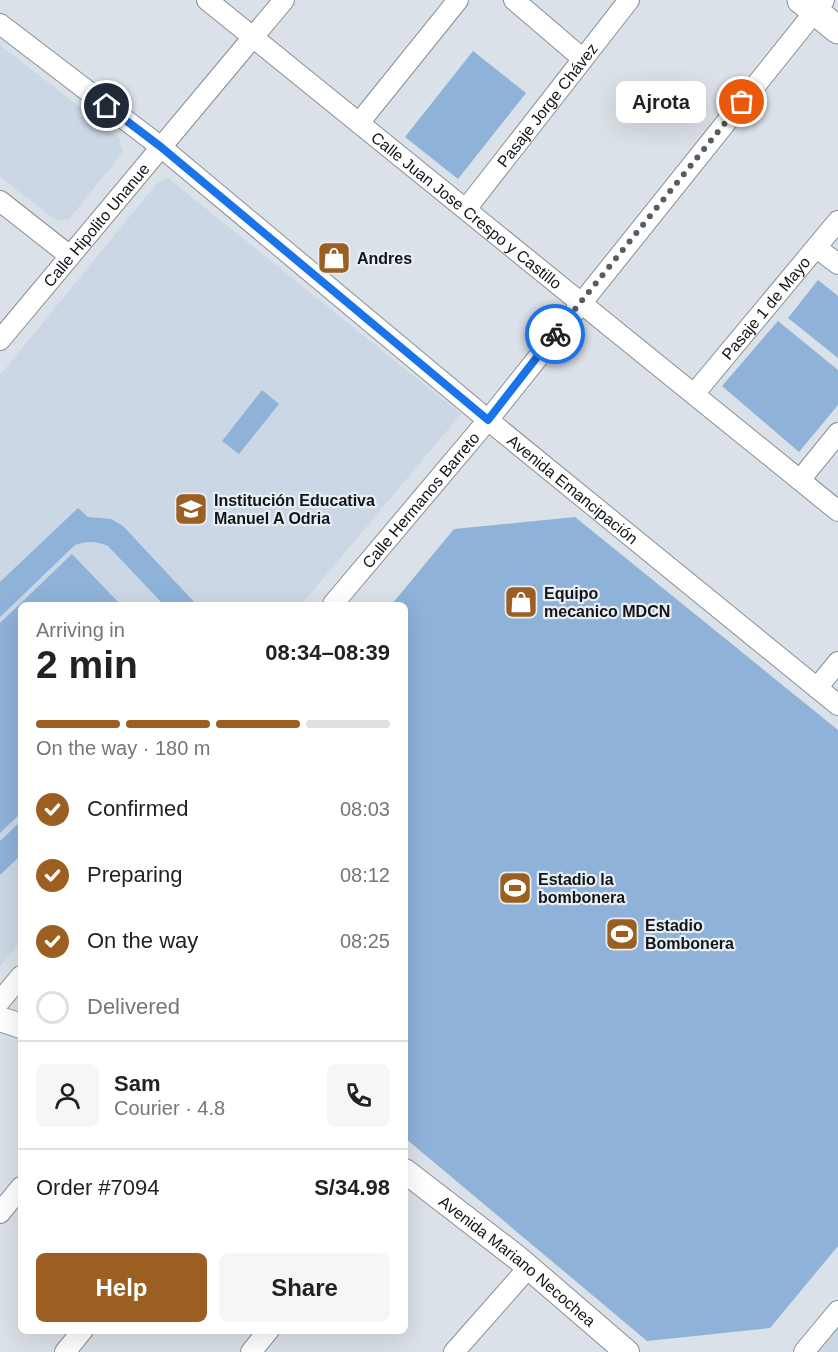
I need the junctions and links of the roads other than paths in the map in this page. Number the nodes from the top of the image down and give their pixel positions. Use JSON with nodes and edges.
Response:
{"nodes":[{"id":1,"x":207,"y":0,"type":"edge"},
{"id":2,"x":284,"y":0,"type":"edge"},
{"id":3,"x":458,"y":0,"type":"edge"},
{"id":4,"x":514,"y":0,"type":"edge"},
{"id":5,"x":629,"y":0,"type":"edge"},
{"id":6,"x":813,"y":4,"type":"edge"},
{"id":7,"x":0,"y":24,"type":"edge"},
{"id":8,"x":838,"y":30,"type":"edge"},
{"id":9,"x":254,"y":37,"type":"junction"},
{"id":10,"x":583,"y":59,"type":"junction"},
{"id":11,"x":360,"y":123,"type":"junction"},
{"id":12,"x":161,"y":147,"type":"junction"},
{"id":13,"x":0,"y":201,"type":"edge"},
{"id":14,"x":466,"y":209,"type":"junction"},
{"id":15,"x":838,"y":221,"type":"edge"},
{"id":16,"x":817,"y":248,"type":"junction"},
{"id":17,"x":70,"y":256,"type":"junction"},
{"id":18,"x":838,"y":264,"type":"edge"},
{"id":19,"x":581,"y":302,"type":"junction"},
{"id":20,"x":0,"y":340,"type":"edge"},
{"id":21,"x":694,"y":394,"type":"junction"},
{"id":22,"x":488,"y":420,"type":"junction"},
{"id":23,"x":838,"y":433,"type":"edge"},
{"id":24,"x":800,"y":480,"type":"junction"},
{"id":25,"x":838,"y":511,"type":"edge"},
{"id":26,"x":335,"y":602,"type":"edge"},
{"id":27,"x":838,"y":662,"type":"edge"},
{"id":28,"x":817,"y":688,"type":"junction"},
{"id":29,"x":838,"y":705,"type":"edge"},
{"id":30,"x":18,"y":980,"type":"edge"},
{"id":31,"x":0,"y":1001,"type":"edge"},
{"id":32,"x":0,"y":1019,"type":"edge"},
{"id":33,"x":18,"y":1025,"type":"edge"},
{"id":34,"x":408,"y":1173,"type":"edge"},
{"id":35,"x":18,"y":1190,"type":"edge"},
{"id":36,"x":0,"y":1213,"type":"edge"},
{"id":37,"x":529,"y":1267,"type":"junction"},
{"id":38,"x":838,"y":1311,"type":"edge"},
{"id":39,"x":79,"y":1334,"type":"edge"},
{"id":40,"x":266,"y":1334,"type":"edge"},
{"id":41,"x":65,"y":1352,"type":"edge"},
{"id":42,"x":251,"y":1352,"type":"edge"},
{"id":43,"x":454,"y":1352,"type":"edge"},
{"id":44,"x":627,"y":1352,"type":"edge"},
{"id":45,"x":804,"y":1352,"type":"edge"}],
"edges":[{"from":1,"to":9,"type":"street","name":"Calle Juan Jose Crespo y Castillo"},
{"from":2,"to":9,"type":"street","name":"Calle Hipolito Unanue"},
{"from":3,"to":11,"type":"street"},
{"from":4,"to":10,"type":"street"},
{"from":5,"to":10,"type":"street","name":"Pasaje Jorge Chávez"},
{"from":6,"to":8,"type":"main road"},
{"from":6,"to":19,"type":"street","name":"Calle Hermanos Barreto"},
{"from":7,"to":12,"type":"street","name":"Avenida Emancipación"},
{"from":9,"to":11,"type":"street","name":"Calle Juan Jose Crespo y Castillo"},
{"from":9,"to":12,"type":"street","name":"Calle Hipolito Unanue"},
{"from":10,"to":14,"type":"street","name":"Pasaje Jorge Chávez"},
{"from":11,"to":14,"type":"street","name":"Calle Juan Jose Crespo y Castillo"},
{"from":12,"to":17,"type":"street","name":"Calle Hipolito Unanue"},
{"from":12,"to":22,"type":"street","name":"Avenida Emancipación"},
{"from":13,"to":17,"type":"street"},
{"from":14,"to":19,"type":"street","name":"Calle Juan Jose Crespo y Castillo"},
{"from":15,"to":16,"type":"street","name":"Pasaje 1 de Mayo"},
{"from":16,"to":18,"type":"street"},
{"from":16,"to":21,"type":"street","name":"Pasaje 1 de Mayo"},
{"from":17,"to":20,"type":"street","name":"Calle Hipolito Unanue"},
{"from":19,"to":21,"type":"street","name":"Calle Juan Jose Crespo y Castillo"},
{"from":19,"to":22,"type":"street","name":"Calle Hermanos Barreto"},
{"from":21,"to":24,"type":"street","name":"Calle Juan Jose Crespo y Castillo"},
{"from":22,"to":26,"type":"street","name":"Calle Hermanos Barreto"},
{"from":22,"to":28,"type":"street","name":"Avenida Emancipación"},
{"from":23,"to":24,"type":"street"},
{"from":24,"to":25,"type":"street","name":"Calle Juan Jose Crespo y Castillo"},
{"from":27,"to":28,"type":"street"},
{"from":28,"to":29,"type":"street","name":"Avenida Emancipación"},
{"from":30,"to":31,"type":"street"},
{"from":32,"to":33,"type":"street"},
{"from":34,"to":37,"type":"street","name":"Avenida Mariano Necochea"},
{"from":35,"to":36,"type":"street"},
{"from":37,"to":43,"type":"street"},
{"from":37,"to":44,"type":"street","name":"Avenida Mariano Necochea"},
{"from":38,"to":45,"type":"street"},
{"from":39,"to":41,"type":"street"},
{"from":40,"to":42,"type":"street"}]}
